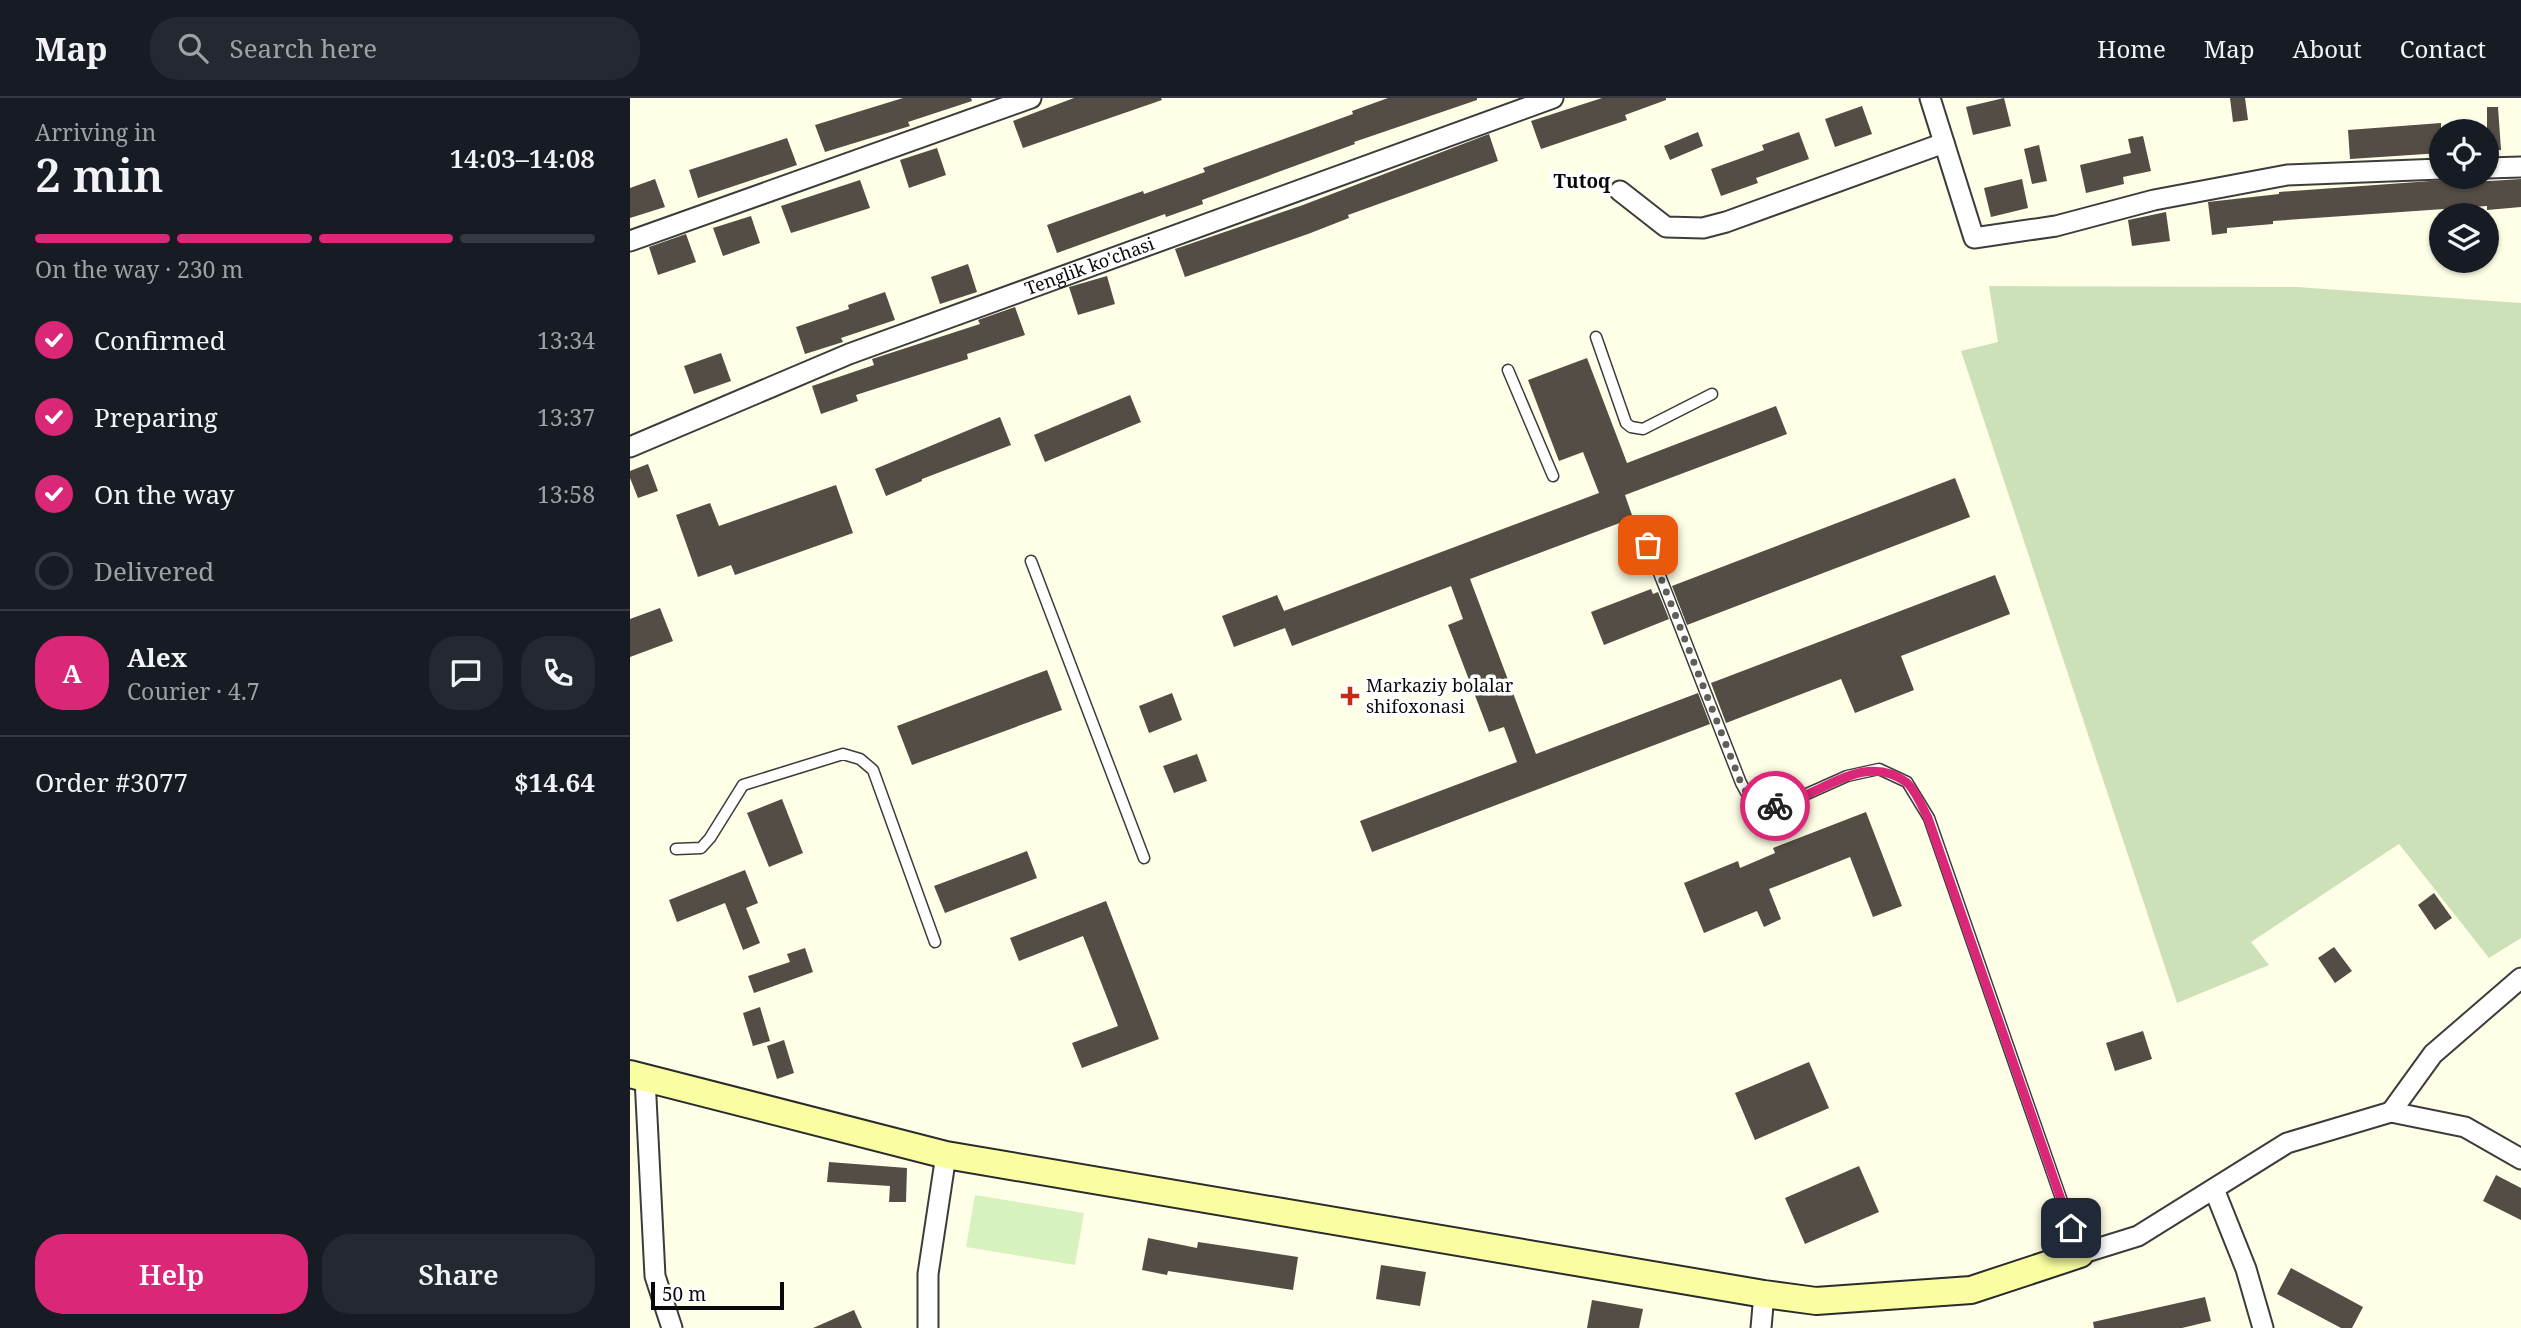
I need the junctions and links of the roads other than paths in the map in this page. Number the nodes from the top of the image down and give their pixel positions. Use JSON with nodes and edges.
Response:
{"nodes":[{"id":1,"x":1031,"y":98,"type":"edge"},
{"id":2,"x":1553,"y":98,"type":"edge"},
{"id":3,"x":1930,"y":98,"type":"edge"},
{"id":4,"x":1944,"y":143,"type":"junction"},
{"id":5,"x":2521,"y":167,"type":"edge"},
{"id":6,"x":2499,"y":168,"type":"edge"},
{"id":7,"x":2429,"y":169,"type":"edge"},
{"id":8,"x":1620,"y":191,"type":"dead end"},
{"id":9,"x":630,"y":241,"type":"edge"},
{"id":10,"x":1596,"y":337,"type":"dead end"},
{"id":11,"x":1508,"y":370,"type":"dead end"},
{"id":12,"x":1712,"y":394,"type":"dead end"},
{"id":13,"x":630,"y":447,"type":"edge"},
{"id":14,"x":1553,"y":476,"type":"dead end"},
{"id":15,"x":1648,"y":545,"type":"dead end"},
{"id":16,"x":1031,"y":561,"type":"dead end"},
{"id":17,"x":676,"y":849,"type":"dead end"},
{"id":18,"x":1144,"y":858,"type":"dead end"},
{"id":19,"x":935,"y":942,"type":"dead end"},
{"id":20,"x":2521,"y":978,"type":"edge"},
{"id":21,"x":637,"y":1076,"type":"edge"},
{"id":22,"x":2391,"y":1112,"type":"junction"},
{"id":23,"x":946,"y":1155,"type":"junction"},
{"id":24,"x":2521,"y":1159,"type":"edge"},
{"id":25,"x":2214,"y":1189,"type":"junction"},
{"id":26,"x":2080,"y":1254,"type":"junction"},
{"id":27,"x":1764,"y":1294,"type":"junction"},
{"id":28,"x":672,"y":1328,"type":"edge"},
{"id":29,"x":928,"y":1328,"type":"edge"},
{"id":30,"x":1761,"y":1328,"type":"edge"},
{"id":31,"x":2263,"y":1328,"type":"edge"}],
"edges":[{"from":1,"to":9,"type":"street"},
{"from":2,"to":13,"type":"street","name":"Tenglik ko'chasi"},
{"from":3,"to":4,"type":"street"},
{"from":4,"to":7,"type":"street"},
{"from":4,"to":8,"type":"street"},
{"from":5,"to":6,"type":"street"},
{"from":10,"to":12,"type":"lane"},
{"from":11,"to":14,"type":"lane"},
{"from":15,"to":26,"type":"lane"},
{"from":16,"to":18,"type":"lane"},
{"from":17,"to":19,"type":"lane"},
{"from":20,"to":22,"type":"street"},
{"from":21,"to":23,"type":"street"},
{"from":21,"to":28,"type":"street"},
{"from":22,"to":24,"type":"street"},
{"from":22,"to":25,"type":"street"},
{"from":23,"to":27,"type":"street"},
{"from":23,"to":29,"type":"street"},
{"from":25,"to":26,"type":"street"},
{"from":25,"to":31,"type":"street"},
{"from":26,"to":27,"type":"street"},
{"from":27,"to":30,"type":"street"}]}
